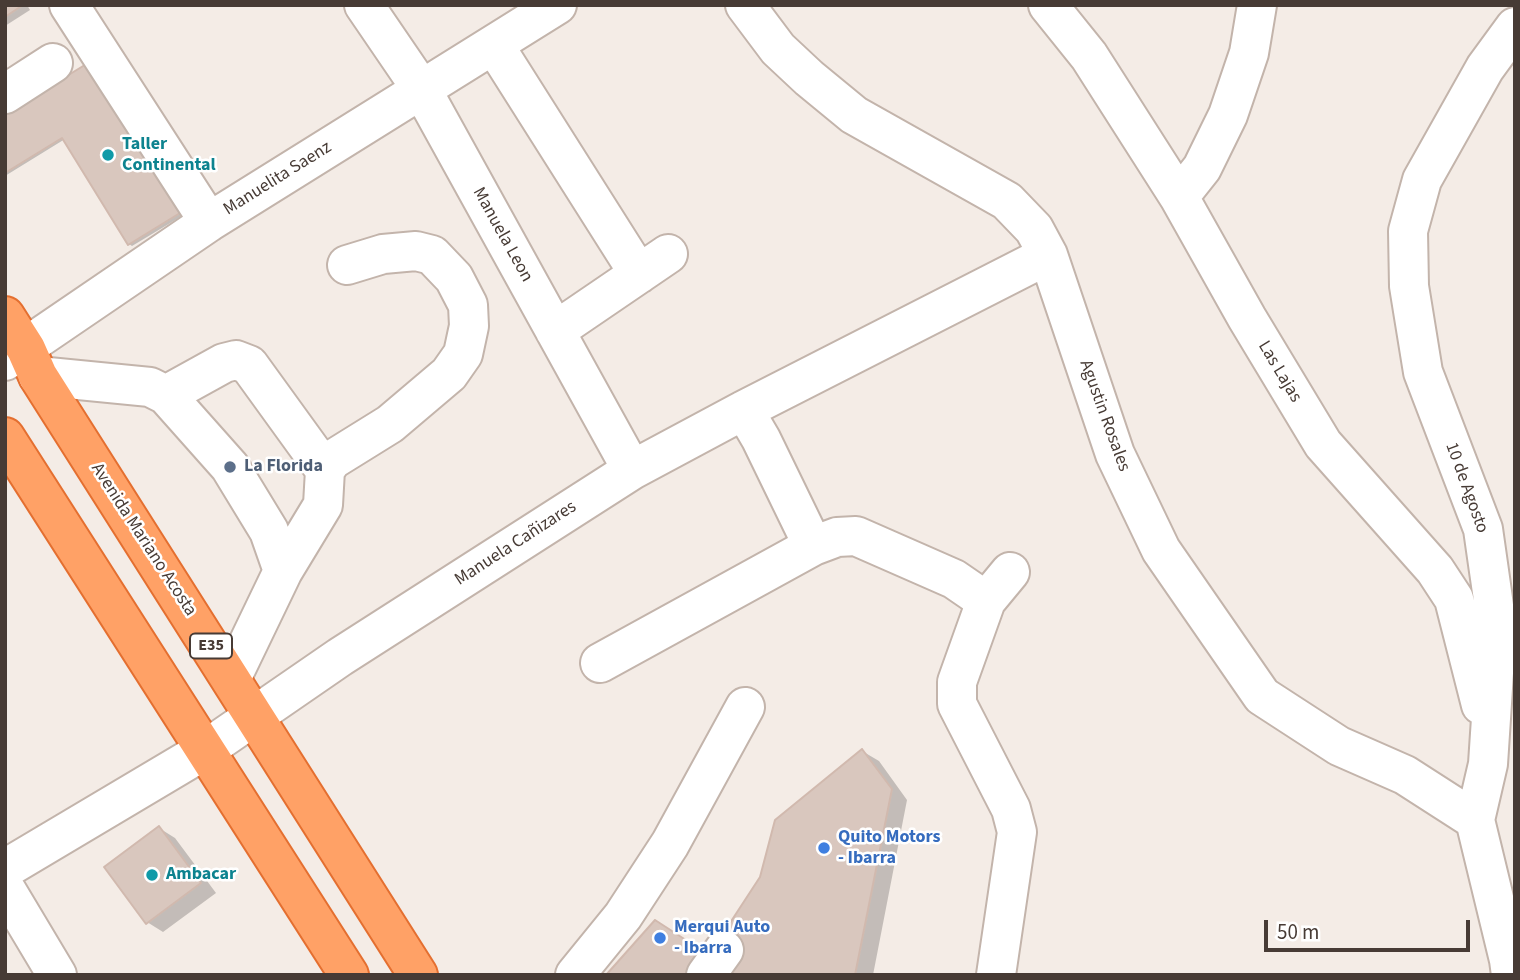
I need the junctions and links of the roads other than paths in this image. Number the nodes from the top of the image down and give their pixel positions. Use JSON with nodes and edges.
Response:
{"nodes":[{"id":1,"x":69,"y":5,"type":"edge"},
{"id":2,"x":364,"y":5,"type":"edge"},
{"id":3,"x":557,"y":5,"type":"edge"},
{"id":4,"x":745,"y":5,"type":"edge"},
{"id":5,"x":1048,"y":5,"type":"edge"},
{"id":6,"x":1257,"y":5,"type":"edge"},
{"id":7,"x":1515,"y":27,"type":"edge"},
{"id":8,"x":494,"y":45,"type":"junction"},
{"id":9,"x":53,"y":63,"type":"dead end"},
{"id":10,"x":422,"y":90,"type":"junction"},
{"id":11,"x":5,"y":94,"type":"edge"},
{"id":12,"x":1179,"y":197,"type":"junction"},
{"id":13,"x":209,"y":222,"type":"junction"},
{"id":14,"x":1048,"y":255,"type":"junction"},
{"id":15,"x":347,"y":265,"type":"dead end"},
{"id":16,"x":5,"y":316,"type":"edge"},
{"id":17,"x":555,"y":331,"type":"junction"},
{"id":18,"x":23,"y":362,"type":"edge"},
{"id":19,"x":166,"y":395,"type":"junction"},
{"id":20,"x":744,"y":410,"type":"junction"},
{"id":21,"x":5,"y":437,"type":"edge"},
{"id":22,"x":325,"y":470,"type":"junction"},
{"id":23,"x":632,"y":470,"type":"junction"},
{"id":24,"x":1499,"y":533,"type":"edge"},
{"id":25,"x":813,"y":546,"type":"junction"},
{"id":26,"x":283,"y":571,"type":"junction"},
{"id":27,"x":600,"y":663,"type":"dead end"},
{"id":28,"x":231,"y":679,"type":"junction"},
{"id":29,"x":745,"y":707,"type":"dead end"},
{"id":30,"x":256,"y":717,"type":"junction"},
{"id":31,"x":1489,"y":740,"type":"junction"},
{"id":32,"x":205,"y":750,"type":"junction"},
{"id":33,"x":1475,"y":820,"type":"junction"},
{"id":34,"x":5,"y":869,"type":"edge"},
{"id":35,"x":5,"y":888,"type":"edge"},
{"id":36,"x":1512,"y":967,"type":"edge"},
{"id":37,"x":57,"y":975,"type":"edge"},
{"id":38,"x":349,"y":975,"type":"edge"},
{"id":39,"x":418,"y":975,"type":"edge"},
{"id":40,"x":575,"y":975,"type":"edge"},
{"id":41,"x":996,"y":975,"type":"edge"}],
"edges":[{"from":1,"to":13,"type":"street"},
{"from":2,"to":10,"type":"street","name":"Manuela Leon"},
{"from":3,"to":8,"type":"street","name":"Manuelita Saenz"},
{"from":4,"to":14,"type":"street","name":"Agustin Rosales"},
{"from":5,"to":12,"type":"street","name":"Las Lajas"},
{"from":6,"to":12,"type":"street"},
{"from":7,"to":24,"type":"street","name":"10 de Agosto"},
{"from":8,"to":10,"type":"street","name":"Manuelita Saenz"},
{"from":8,"to":17,"type":"street"},
{"from":9,"to":11,"type":"street"},
{"from":10,"to":13,"type":"street","name":"Manuelita Saenz"},
{"from":10,"to":17,"type":"street","name":"Manuela Leon"},
{"from":12,"to":31,"type":"street","name":"Las Lajas"},
{"from":13,"to":18,"type":"street","name":"Manuelita Saenz"},
{"from":14,"to":20,"type":"street","name":"Manuela Cañizares"},
{"from":14,"to":33,"type":"street","name":"Agustin Rosales"},
{"from":15,"to":22,"type":"street"},
{"from":16,"to":18,"type":"highway","name":"Avenida Mariano Acosta","number":"E35"},
{"from":17,"to":23,"type":"street","name":"Manuela Leon"},
{"from":18,"to":19,"type":"street"},
{"from":18,"to":28,"type":"highway","name":"Avenida Mariano Acosta","number":"E35"},
{"from":19,"to":22,"type":"street"},
{"from":19,"to":26,"type":"street"},
{"from":20,"to":23,"type":"street","name":"Manuela Cañizares"},
{"from":20,"to":25,"type":"street"},
{"from":21,"to":32,"type":"highway"},
{"from":22,"to":26,"type":"street"},
{"from":23,"to":30,"type":"street","name":"Manuela Cañizares"},
{"from":24,"to":31,"type":"street","name":"10 de Agosto"},
{"from":25,"to":27,"type":"street"},
{"from":25,"to":41,"type":"street"},
{"from":26,"to":28,"type":"street"},
{"from":28,"to":30,"type":"highway","name":"Avenida Mariano Acosta","number":"E35"},
{"from":29,"to":40,"type":"street"},
{"from":30,"to":32,"type":"street","name":"Manuela Cañizares"},
{"from":30,"to":39,"type":"highway","name":"Avenida Mariano Acosta","number":"E35"},
{"from":31,"to":33,"type":"street","name":"10 de Agosto"},
{"from":32,"to":34,"type":"street","name":"Manuela Cañizares"},
{"from":32,"to":38,"type":"highway"},
{"from":33,"to":36,"type":"street","name":"10 de Agosto"},
{"from":35,"to":37,"type":"street"}]}
